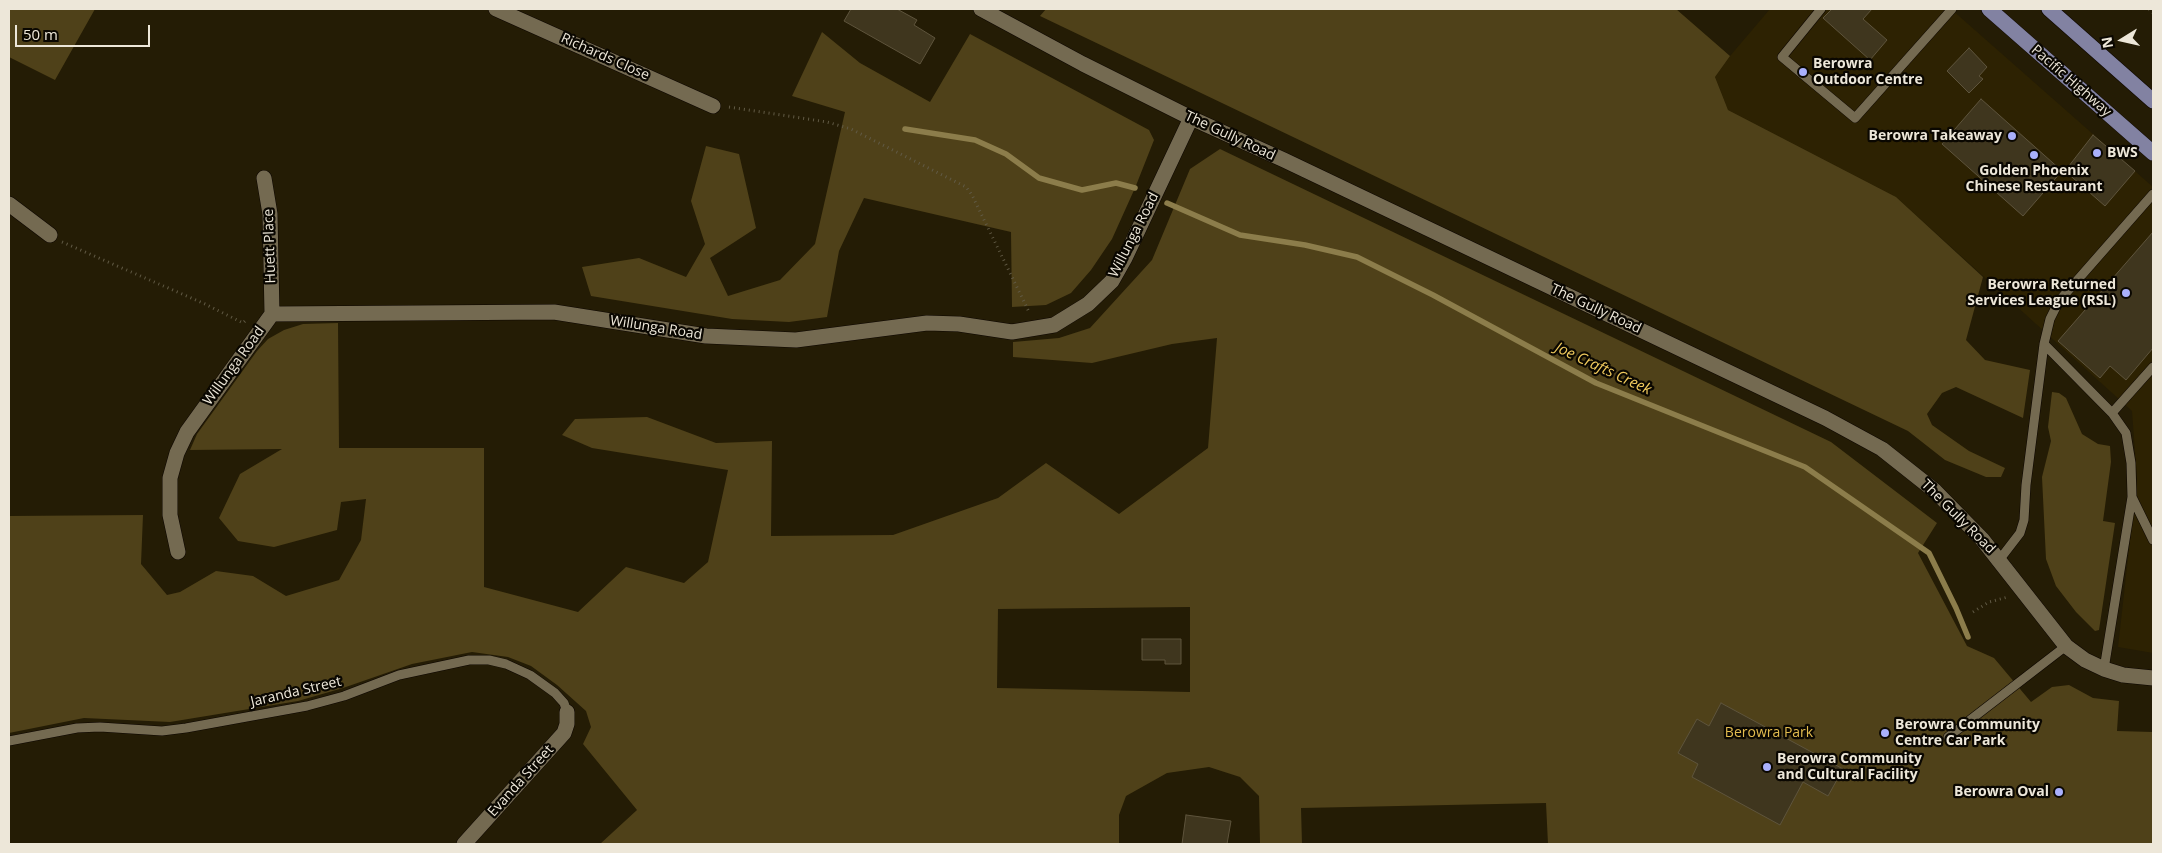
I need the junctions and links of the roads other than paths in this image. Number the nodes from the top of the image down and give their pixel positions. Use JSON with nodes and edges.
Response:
{"nodes":[{"id":1,"x":496,"y":9,"type":"edge"},
{"id":2,"x":982,"y":9,"type":"edge"},
{"id":3,"x":1820,"y":9,"type":"edge"},
{"id":4,"x":1952,"y":9,"type":"edge"},
{"id":5,"x":1989,"y":9,"type":"edge"},
{"id":6,"x":2049,"y":9,"type":"edge"},
{"id":7,"x":2153,"y":101,"type":"edge"},
{"id":8,"x":713,"y":106,"type":"road end"},
{"id":9,"x":1191,"y":118,"type":"junction"},
{"id":10,"x":2153,"y":154,"type":"edge"},
{"id":11,"x":264,"y":178,"type":"dead end"},
{"id":12,"x":2153,"y":194,"type":"edge"},
{"id":13,"x":9,"y":204,"type":"edge"},
{"id":14,"x":50,"y":235,"type":"road end"},
{"id":15,"x":272,"y":314,"type":"junction"},
{"id":16,"x":2044,"y":344,"type":"junction"},
{"id":17,"x":2153,"y":367,"type":"edge"},
{"id":18,"x":2112,"y":412,"type":"junction"},
{"id":19,"x":2132,"y":497,"type":"junction"},
{"id":20,"x":2153,"y":540,"type":"edge"},
{"id":21,"x":178,"y":552,"type":"dead end"},
{"id":22,"x":2000,"y":559,"type":"junction"},
{"id":23,"x":2066,"y":646,"type":"junction"},
{"id":24,"x":2104,"y":669,"type":"junction"},
{"id":25,"x":2153,"y":678,"type":"edge"},
{"id":26,"x":568,"y":712,"type":"joint"},
{"id":27,"x":1948,"y":736,"type":"dead end"},
{"id":28,"x":9,"y":741,"type":"edge"},
{"id":29,"x":464,"y":844,"type":"edge"}],
"edges":[{"from":1,"to":8,"type":"street","name":"Richards Close"},
{"from":2,"to":9,"type":"street","name":"The Gully Road"},
{"from":3,"to":4,"type":"lane"},
{"from":5,"to":10,"type":"main road","name":"Pacific Highway"},
{"from":6,"to":7,"type":"main road"},
{"from":9,"to":15,"type":"street","name":"Willunga Road"},
{"from":9,"to":22,"type":"street","name":"The Gully Road"},
{"from":11,"to":15,"type":"street","name":"Huett Place"},
{"from":12,"to":16,"type":"lane"},
{"from":13,"to":14,"type":"street"},
{"from":15,"to":21,"type":"street","name":"Willunga Road"},
{"from":16,"to":18,"type":"lane"},
{"from":16,"to":22,"type":"lane"},
{"from":17,"to":18,"type":"lane"},
{"from":18,"to":19,"type":"lane"},
{"from":19,"to":20,"type":"lane"},
{"from":19,"to":24,"type":"lane"},
{"from":22,"to":23,"type":"street","name":"The Gully Road"},
{"from":23,"to":24,"type":"street","name":"The Gully Road"},
{"from":23,"to":27,"type":"lane"},
{"from":24,"to":25,"type":"street","name":"The Gully Road"},
{"from":26,"to":28,"type":"lane","name":"Jaranda Street"},
{"from":26,"to":29,"type":"street","name":"Evanda Street"}]}
